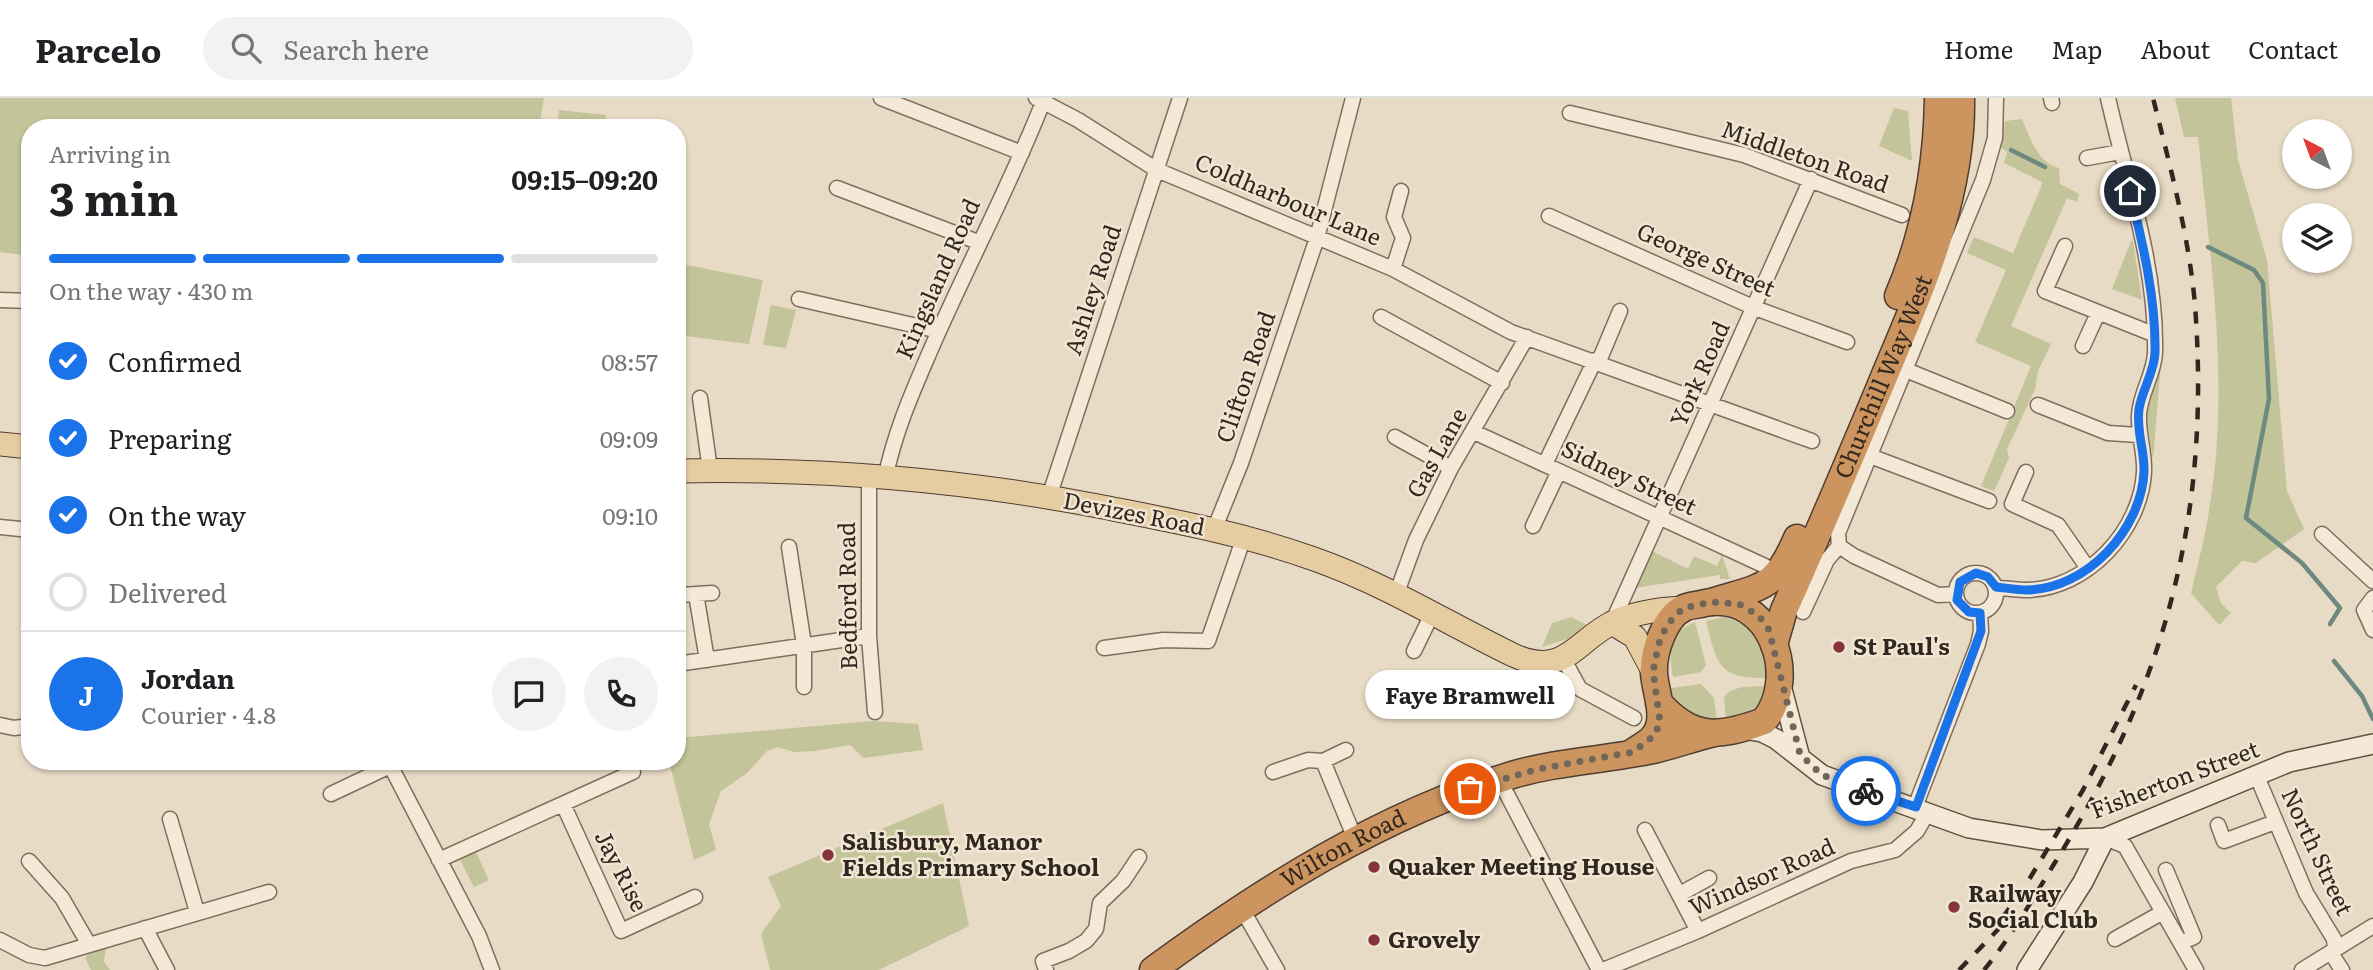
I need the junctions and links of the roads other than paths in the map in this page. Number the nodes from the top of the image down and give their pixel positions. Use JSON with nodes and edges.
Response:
{"nodes":[{"id":1,"x":881,"y":98,"type":"edge"},
{"id":2,"x":1180,"y":98,"type":"edge"},
{"id":3,"x":1353,"y":98,"type":"edge"},
{"id":4,"x":1932,"y":98,"type":"edge"},
{"id":5,"x":1938,"y":98,"type":"edge"},
{"id":6,"x":1961,"y":98,"type":"edge"},
{"id":7,"x":1996,"y":98,"type":"edge"},
{"id":8,"x":2108,"y":98,"type":"edge"},
{"id":9,"x":1039,"y":100,"type":"edge"},
{"id":10,"x":1570,"y":113,"type":"dead end"},
{"id":11,"x":1938,"y":128,"type":"junction"},
{"id":12,"x":2120,"y":152,"type":"junction"},
{"id":13,"x":1023,"y":153,"type":"junction"},
{"id":14,"x":2087,"y":158,"type":"dead end"},
{"id":15,"x":1157,"y":170,"type":"junction"},
{"id":16,"x":1811,"y":179,"type":"junction"},
{"id":17,"x":837,"y":188,"type":"dead end"},
{"id":18,"x":1401,"y":191,"type":"dead end"},
{"id":19,"x":1902,"y":215,"type":"dead end"},
{"id":20,"x":1549,"y":216,"type":"dead end"},
{"id":21,"x":1317,"y":238,"type":"junction"},
{"id":22,"x":978,"y":242,"type":"junction"},
{"id":23,"x":2065,"y":246,"type":"dead end"},
{"id":24,"x":1393,"y":269,"type":"junction"},
{"id":25,"x":799,"y":299,"type":"dead end"},
{"id":26,"x":0,"y":300,"type":"edge"},
{"id":27,"x":21,"y":301,"type":"edge"},
{"id":28,"x":1755,"y":307,"type":"junction"},
{"id":29,"x":1620,"y":311,"type":"dead end"},
{"id":30,"x":2098,"y":313,"type":"junction"},
{"id":31,"x":1381,"y":317,"type":"dead end"},
{"id":32,"x":939,"y":331,"type":"junction"},
{"id":33,"x":2153,"y":334,"type":"junction"},
{"id":34,"x":1527,"y":337,"type":"junction"},
{"id":35,"x":1847,"y":342,"type":"dead end"},
{"id":36,"x":2083,"y":346,"type":"dead end"},
{"id":37,"x":1597,"y":360,"type":"junction"},
{"id":38,"x":1906,"y":370,"type":"junction"},
{"id":39,"x":1502,"y":383,"type":"junction"},
{"id":40,"x":700,"y":398,"type":"dead end"},
{"id":41,"x":1712,"y":403,"type":"junction"},
{"id":42,"x":2038,"y":405,"type":"dead end"},
{"id":43,"x":2007,"y":411,"type":"dead end"},
{"id":44,"x":1474,"y":432,"type":"junction"},
{"id":45,"x":2138,"y":435,"type":"junction"},
{"id":46,"x":1395,"y":437,"type":"dead end"},
{"id":47,"x":1812,"y":441,"type":"dead end"},
{"id":48,"x":0,"y":444,"type":"edge"},
{"id":49,"x":21,"y":446,"type":"edge"},
{"id":50,"x":1870,"y":456,"type":"junction"},
{"id":51,"x":1545,"y":464,"type":"junction"},
{"id":52,"x":1451,"y":468,"type":"junction"},
{"id":53,"x":710,"y":470,"type":"junction"},
{"id":54,"x":686,"y":471,"type":"edge"},
{"id":55,"x":1559,"y":471,"type":"junction"},
{"id":56,"x":2026,"y":472,"type":"dead end"},
{"id":57,"x":877,"y":478,"type":"junction"},
{"id":58,"x":1049,"y":497,"type":"junction"},
{"id":59,"x":1989,"y":500,"type":"dead end"},
{"id":60,"x":1660,"y":517,"type":"junction"},
{"id":61,"x":1533,"y":526,"type":"dead end"},
{"id":62,"x":0,"y":527,"type":"edge"},
{"id":63,"x":21,"y":529,"type":"edge"},
{"id":64,"x":1214,"y":530,"type":"junction"},
{"id":65,"x":2322,"y":534,"type":"dead end"},
{"id":66,"x":1244,"y":537,"type":"junction"},
{"id":67,"x":1839,"y":546,"type":"junction"},
{"id":68,"x":789,"y":547,"type":"dead end"},
{"id":69,"x":1765,"y":566,"type":"dead end"},
{"id":70,"x":2087,"y":567,"type":"junction"},
{"id":71,"x":2373,"y":581,"type":"edge"},
{"id":72,"x":1626,"y":587,"type":"junction"},
{"id":73,"x":1996,"y":587,"type":"junction"},
{"id":74,"x":712,"y":593,"type":"dead end"},
{"id":75,"x":696,"y":594,"type":"junction"},
{"id":76,"x":1956,"y":594,"type":"junction"},
{"id":77,"x":686,"y":595,"type":"edge"},
{"id":78,"x":1396,"y":595,"type":"junction"},
{"id":79,"x":2373,"y":598,"type":"edge"},
{"id":80,"x":1712,"y":602,"type":"junction"},
{"id":81,"x":1683,"y":608,"type":"junction"},
{"id":82,"x":1645,"y":612,"type":"junction"},
{"id":83,"x":1802,"y":612,"type":"dead end"},
{"id":84,"x":1980,"y":613,"type":"junction"},
{"id":85,"x":1432,"y":614,"type":"junction"},
{"id":86,"x":1612,"y":623,"type":"junction"},
{"id":87,"x":2373,"y":629,"type":"edge"},
{"id":88,"x":870,"y":636,"type":"junction"},
{"id":89,"x":804,"y":645,"type":"junction"},
{"id":90,"x":1774,"y":645,"type":"junction"},
{"id":91,"x":1104,"y":648,"type":"dead end"},
{"id":92,"x":1414,"y":651,"type":"dead end"},
{"id":93,"x":1563,"y":658,"type":"junction"},
{"id":94,"x":707,"y":660,"type":"junction"},
{"id":95,"x":686,"y":663,"type":"edge"},
{"id":96,"x":1653,"y":671,"type":"junction"},
{"id":97,"x":1778,"y":674,"type":"junction"},
{"id":98,"x":804,"y":687,"type":"dead end"},
{"id":99,"x":1658,"y":702,"type":"junction"},
{"id":100,"x":875,"y":712,"type":"dead end"},
{"id":101,"x":1634,"y":718,"type":"dead end"},
{"id":102,"x":0,"y":725,"type":"edge"},
{"id":103,"x":21,"y":726,"type":"edge"},
{"id":104,"x":1744,"y":729,"type":"junction"},
{"id":105,"x":1714,"y":733,"type":"junction"},
{"id":106,"x":2373,"y":744,"type":"edge"},
{"id":107,"x":1346,"y":750,"type":"dead end"},
{"id":108,"x":1633,"y":752,"type":"junction"},
{"id":109,"x":1800,"y":754,"type":"junction"},
{"id":110,"x":1323,"y":761,"type":"junction"},
{"id":111,"x":376,"y":770,"type":"edge"},
{"id":112,"x":393,"y":770,"type":"edge"},
{"id":113,"x":633,"y":772,"type":"dead end"},
{"id":114,"x":1273,"y":772,"type":"dead end"},
{"id":115,"x":2256,"y":774,"type":"junction"},
{"id":116,"x":1499,"y":779,"type":"junction"},
{"id":117,"x":331,"y":794,"type":"dead end"},
{"id":118,"x":563,"y":804,"type":"junction"},
{"id":119,"x":1922,"y":810,"type":"junction"},
{"id":120,"x":170,"y":819,"type":"dead end"},
{"id":121,"x":2275,"y":821,"type":"junction"},
{"id":122,"x":2218,"y":825,"type":"dead end"},
{"id":123,"x":1645,"y":830,"type":"dead end"},
{"id":124,"x":2105,"y":838,"type":"junction"},
{"id":125,"x":1356,"y":841,"type":"junction"},
{"id":126,"x":1139,"y":857,"type":"dead end"},
{"id":127,"x":439,"y":860,"type":"junction"},
{"id":128,"x":29,"y":861,"type":"dead end"},
{"id":129,"x":2166,"y":870,"type":"dead end"},
{"id":130,"x":1709,"y":878,"type":"dead end"},
{"id":131,"x":269,"y":892,"type":"dead end"},
{"id":132,"x":1680,"y":894,"type":"junction"},
{"id":133,"x":695,"y":897,"type":"dead end"},
{"id":134,"x":1242,"y":909,"type":"junction"},
{"id":135,"x":197,"y":912,"type":"junction"},
{"id":136,"x":2163,"y":912,"type":"junction"},
{"id":137,"x":2373,"y":926,"type":"edge"},
{"id":138,"x":145,"y":928,"type":"junction"},
{"id":139,"x":1699,"y":931,"type":"junction"},
{"id":140,"x":2115,"y":939,"type":"dead end"},
{"id":141,"x":0,"y":940,"type":"edge"},
{"id":142,"x":88,"y":943,"type":"junction"},
{"id":143,"x":2181,"y":943,"type":"junction"},
{"id":144,"x":2333,"y":951,"type":"junction"},
{"id":145,"x":1045,"y":966,"type":"edge"},
{"id":146,"x":167,"y":970,"type":"edge"},
{"id":147,"x":492,"y":970,"type":"edge"},
{"id":148,"x":1153,"y":970,"type":"edge"},
{"id":149,"x":1277,"y":970,"type":"edge"},
{"id":150,"x":1601,"y":970,"type":"edge"},
{"id":151,"x":2027,"y":970,"type":"edge"},
{"id":152,"x":2196,"y":970,"type":"edge"},
{"id":153,"x":2302,"y":970,"type":"edge"},
{"id":154,"x":2342,"y":970,"type":"edge"}],
"edges":[{"from":1,"to":13,"type":"street"},
{"from":2,"to":15,"type":"street","name":"Ashley Road"},
{"from":3,"to":21,"type":"street","name":"Clifton Road"},
{"from":4,"to":11,"type":"highway"},
{"from":5,"to":11,"type":"highway","name":"Churchill Way West"},
{"from":6,"to":90,"type":"highway","name":"Churchill Way West"},
{"from":7,"to":38,"type":"street"},
{"from":8,"to":12,"type":"street"},
{"from":9,"to":13,"type":"street","name":"Kingsland Road"},
{"from":9,"to":15,"type":"street","name":"Coldharbour Lane"},
{"from":10,"to":16,"type":"street","name":"Middleton Road"},
{"from":11,"to":80,"type":"highway","name":"Churchill Way West"},
{"from":12,"to":14,"type":"street"},
{"from":12,"to":33,"type":"street"},
{"from":13,"to":22,"type":"street","name":"Kingsland Road"},
{"from":15,"to":21,"type":"street","name":"Coldharbour Lane"},
{"from":15,"to":58,"type":"street","name":"Ashley Road"},
{"from":16,"to":19,"type":"street","name":"Middleton Road"},
{"from":16,"to":28,"type":"street","name":"York Road"},
{"from":17,"to":22,"type":"street"},
{"from":18,"to":24,"type":"street"},
{"from":20,"to":28,"type":"street","name":"George Street"},
{"from":21,"to":24,"type":"street","name":"Coldharbour Lane"},
{"from":21,"to":64,"type":"street","name":"Clifton Road"},
{"from":22,"to":32,"type":"street","name":"Kingsland Road"},
{"from":23,"to":30,"type":"street"},
{"from":24,"to":34,"type":"street","name":"Coldharbour Lane"},
{"from":25,"to":32,"type":"street"},
{"from":26,"to":27,"type":"street"},
{"from":28,"to":35,"type":"street","name":"George Street"},
{"from":28,"to":41,"type":"street","name":"York Road"},
{"from":29,"to":37,"type":"street"},
{"from":30,"to":33,"type":"street"},
{"from":30,"to":36,"type":"street"},
{"from":31,"to":39,"type":"street"},
{"from":32,"to":57,"type":"street","name":"Kingsland Road"},
{"from":33,"to":45,"type":"street"},
{"from":34,"to":37,"type":"street","name":"Coldharbour Lane"},
{"from":34,"to":39,"type":"street","name":"Gas Lane"},
{"from":37,"to":41,"type":"street","name":"Coldharbour Lane"},
{"from":37,"to":51,"type":"street"},
{"from":38,"to":43,"type":"street"},
{"from":38,"to":50,"type":"street"},
{"from":39,"to":44,"type":"street","name":"Gas Lane"},
{"from":40,"to":53,"type":"street"},
{"from":41,"to":47,"type":"street","name":"Coldharbour Lane"},
{"from":41,"to":60,"type":"street","name":"York Road"},
{"from":42,"to":45,"type":"street"},
{"from":44,"to":51,"type":"street","name":"Sidney Street"},
{"from":44,"to":52,"type":"street","name":"Gas Lane"},
{"from":45,"to":70,"type":"street"},
{"from":46,"to":52,"type":"street"},
{"from":48,"to":49,"type":"main road"},
{"from":50,"to":59,"type":"street"},
{"from":50,"to":67,"type":"street"},
{"from":51,"to":55,"type":"street","name":"Sidney Street"},
{"from":52,"to":78,"type":"street","name":"Gas Lane"},
{"from":53,"to":54,"type":"main road","name":"Devizes Road"},
{"from":53,"to":57,"type":"main road","name":"Devizes Road"},
{"from":55,"to":60,"type":"street","name":"Sidney Street"},
{"from":55,"to":61,"type":"street"},
{"from":56,"to":70,"type":"street"},
{"from":57,"to":58,"type":"main road","name":"Devizes Road"},
{"from":57,"to":88,"type":"street","name":"Bedford Road"},
{"from":58,"to":64,"type":"main road","name":"Devizes Road"},
{"from":60,"to":69,"type":"street","name":"Sidney Street"},
{"from":60,"to":72,"type":"street","name":"York Road"},
{"from":62,"to":63,"type":"street"},
{"from":64,"to":66,"type":"main road","name":"Devizes Road"},
{"from":65,"to":71,"type":"street"},
{"from":66,"to":78,"type":"main road","name":"Devizes Road"},
{"from":66,"to":91,"type":"street"},
{"from":67,"to":76,"type":"street"},
{"from":67,"to":83,"type":"street"},
{"from":68,"to":89,"type":"street"},
{"from":70,"to":73,"type":"street"},
{"from":72,"to":82,"type":"street"},
{"from":72,"to":86,"type":"street","name":"York Road"},
{"from":73,"to":76,"type":"street"},
{"from":73,"to":84,"type":"street"},
{"from":74,"to":75,"type":"street"},
{"from":75,"to":77,"type":"street"},
{"from":75,"to":94,"type":"street"},
{"from":76,"to":84,"type":"street"},
{"from":78,"to":85,"type":"main road","name":"Devizes Road"},
{"from":79,"to":87,"type":"street"},
{"from":80,"to":81,"type":"highway"},
{"from":80,"to":90,"type":"highway"},
{"from":81,"to":82,"type":"main road"},
{"from":81,"to":96,"type":"highway"},
{"from":82,"to":86,"type":"main road"},
{"from":84,"to":119,"type":"street","name":"Windsor Road"},
{"from":85,"to":92,"type":"street"},
{"from":85,"to":93,"type":"main road","name":"Devizes Road"},
{"from":86,"to":93,"type":"main road"},
{"from":86,"to":96,"type":"main road"},
{"from":88,"to":89,"type":"street"},
{"from":88,"to":100,"type":"street","name":"Bedford Road"},
{"from":89,"to":94,"type":"street"},
{"from":89,"to":98,"type":"street"},
{"from":90,"to":97,"type":"highway"},
{"from":93,"to":101,"type":"street"},
{"from":94,"to":95,"type":"street"},
{"from":96,"to":99,"type":"highway"},
{"from":97,"to":104,"type":"highway"},
{"from":97,"to":109,"type":"street"},
{"from":99,"to":105,"type":"highway"},
{"from":99,"to":108,"type":"highway"},
{"from":102,"to":103,"type":"street"},
{"from":104,"to":105,"type":"highway"},
{"from":104,"to":109,"type":"street","name":"Fisherton Street"},
{"from":105,"to":108,"type":"highway","name":"Wilton Road"},
{"from":106,"to":115,"type":"street","name":"Fisherton Street"},
{"from":107,"to":110,"type":"street"},
{"from":108,"to":116,"type":"highway","name":"Wilton Road"},
{"from":109,"to":119,"type":"street","name":"Fisherton Street"},
{"from":110,"to":114,"type":"street"},
{"from":110,"to":125,"type":"street"},
{"from":111,"to":117,"type":"street"},
{"from":112,"to":127,"type":"street"},
{"from":113,"to":118,"type":"street"},
{"from":115,"to":121,"type":"street","name":"North Street"},
{"from":115,"to":124,"type":"street","name":"Fisherton Street"},
{"from":116,"to":125,"type":"highway","name":"Wilton Road"},
{"from":116,"to":150,"type":"street"},
{"from":118,"to":127,"type":"street"},
{"from":118,"to":133,"type":"street","name":"Jay Rise"},
{"from":119,"to":124,"type":"street","name":"Fisherton Street"},
{"from":119,"to":139,"type":"street","name":"Windsor Road"},
{"from":120,"to":135,"type":"street"},
{"from":121,"to":122,"type":"street"},
{"from":121,"to":144,"type":"street","name":"North Street"},
{"from":123,"to":132,"type":"street"},
{"from":124,"to":136,"type":"street"},
{"from":124,"to":151,"type":"street"},
{"from":125,"to":134,"type":"highway","name":"Wilton Road"},
{"from":126,"to":145,"type":"street"},
{"from":127,"to":147,"type":"street"},
{"from":128,"to":142,"type":"street"},
{"from":129,"to":143,"type":"street"},
{"from":130,"to":132,"type":"street"},
{"from":131,"to":135,"type":"street"},
{"from":132,"to":139,"type":"street"},
{"from":134,"to":148,"type":"highway","name":"Wilton Road"},
{"from":134,"to":149,"type":"street"},
{"from":135,"to":138,"type":"street"},
{"from":136,"to":140,"type":"street"},
{"from":136,"to":143,"type":"street"},
{"from":137,"to":144,"type":"street"},
{"from":138,"to":142,"type":"street"},
{"from":138,"to":146,"type":"street"},
{"from":139,"to":150,"type":"street","name":"Windsor Road"},
{"from":141,"to":142,"type":"street"},
{"from":143,"to":152,"type":"street"},
{"from":144,"to":153,"type":"street"},
{"from":144,"to":154,"type":"street","name":"North Street"}]}
